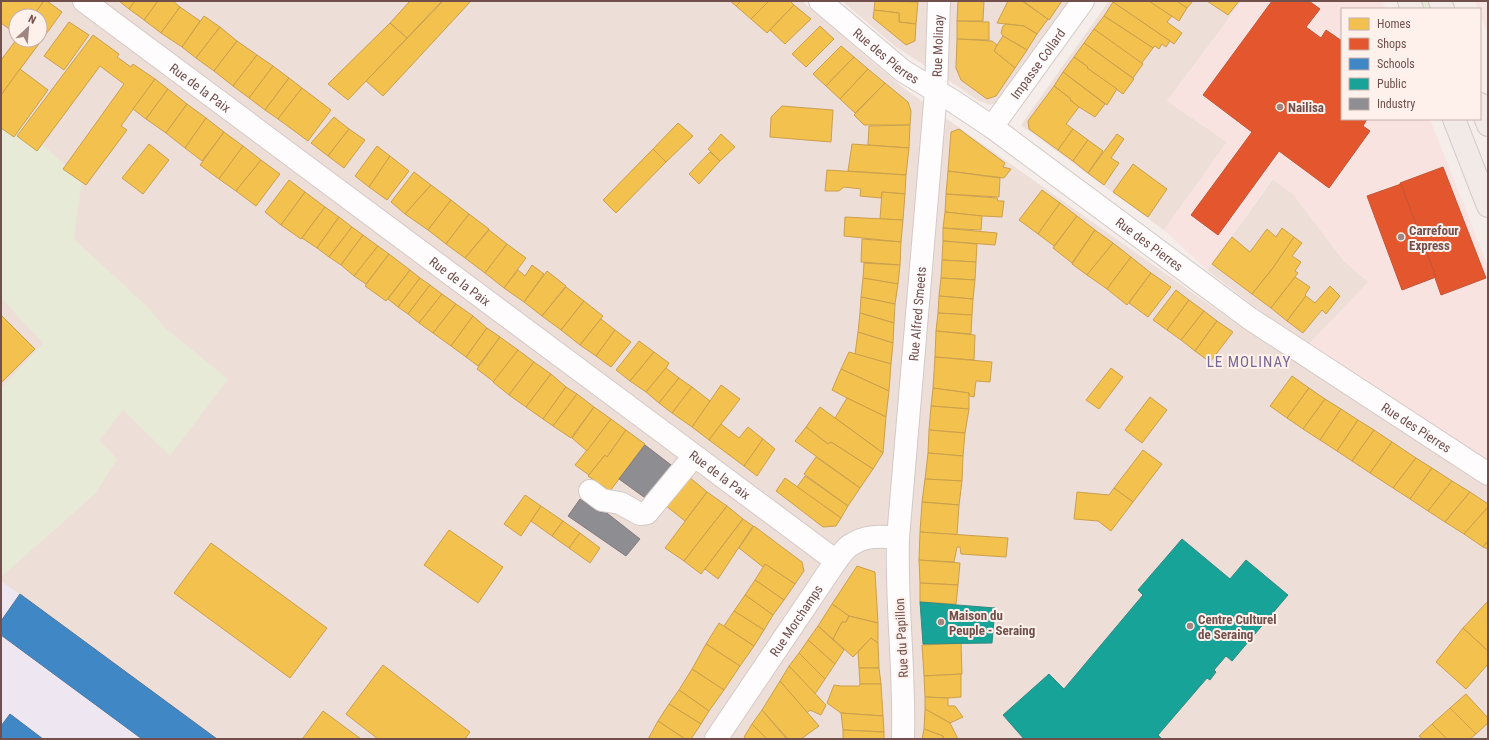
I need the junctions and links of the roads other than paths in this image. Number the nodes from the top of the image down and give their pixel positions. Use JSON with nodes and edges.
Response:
{"nodes":[{"id":1,"x":84,"y":1,"type":"edge"},
{"id":2,"x":820,"y":1,"type":"edge"},
{"id":3,"x":939,"y":1,"type":"edge"},
{"id":4,"x":1083,"y":1,"type":"edge"},
{"id":5,"x":936,"y":91,"type":"junction"},
{"id":6,"x":1481,"y":107,"type":"edge"},
{"id":7,"x":1454,"y":120,"type":"edge"},
{"id":8,"x":1488,"y":125,"type":"edge"},
{"id":9,"x":992,"y":127,"type":"junction"},
{"id":10,"x":1488,"y":206,"type":"edge"},
{"id":11,"x":694,"y":456,"type":"junction"},
{"id":12,"x":1488,"y":474,"type":"edge"},
{"id":13,"x":590,"y":491,"type":"dead end"},
{"id":14,"x":898,"y":538,"type":"junction"},
{"id":15,"x":836,"y":561,"type":"junction"},
{"id":16,"x":716,"y":739,"type":"edge"},
{"id":17,"x":903,"y":739,"type":"edge"}],
"edges":[{"from":1,"to":11,"type":"street","name":"Rue de la Paix"},
{"from":2,"to":5,"type":"street","name":"Rue des Pierres"},
{"from":3,"to":5,"type":"street","name":"Rue Molinay"},
{"from":4,"to":9,"type":"street","name":"Impasse Collard"},
{"from":5,"to":9,"type":"street","name":"Rue des Pierres"},
{"from":5,"to":14,"type":"street","name":"Rue Alfred Smeets"},
{"from":6,"to":8,"type":"main road"},
{"from":7,"to":10,"type":"main road"},
{"from":9,"to":12,"type":"street","name":"Rue des Pierres"},
{"from":11,"to":13,"type":"street"},
{"from":11,"to":15,"type":"street","name":"Rue de la Paix"},
{"from":14,"to":15,"type":"street","name":"Rue Morchamps"},
{"from":14,"to":17,"type":"street","name":"Rue du Papillon"},
{"from":15,"to":16,"type":"street","name":"Rue Morchamps"}]}
